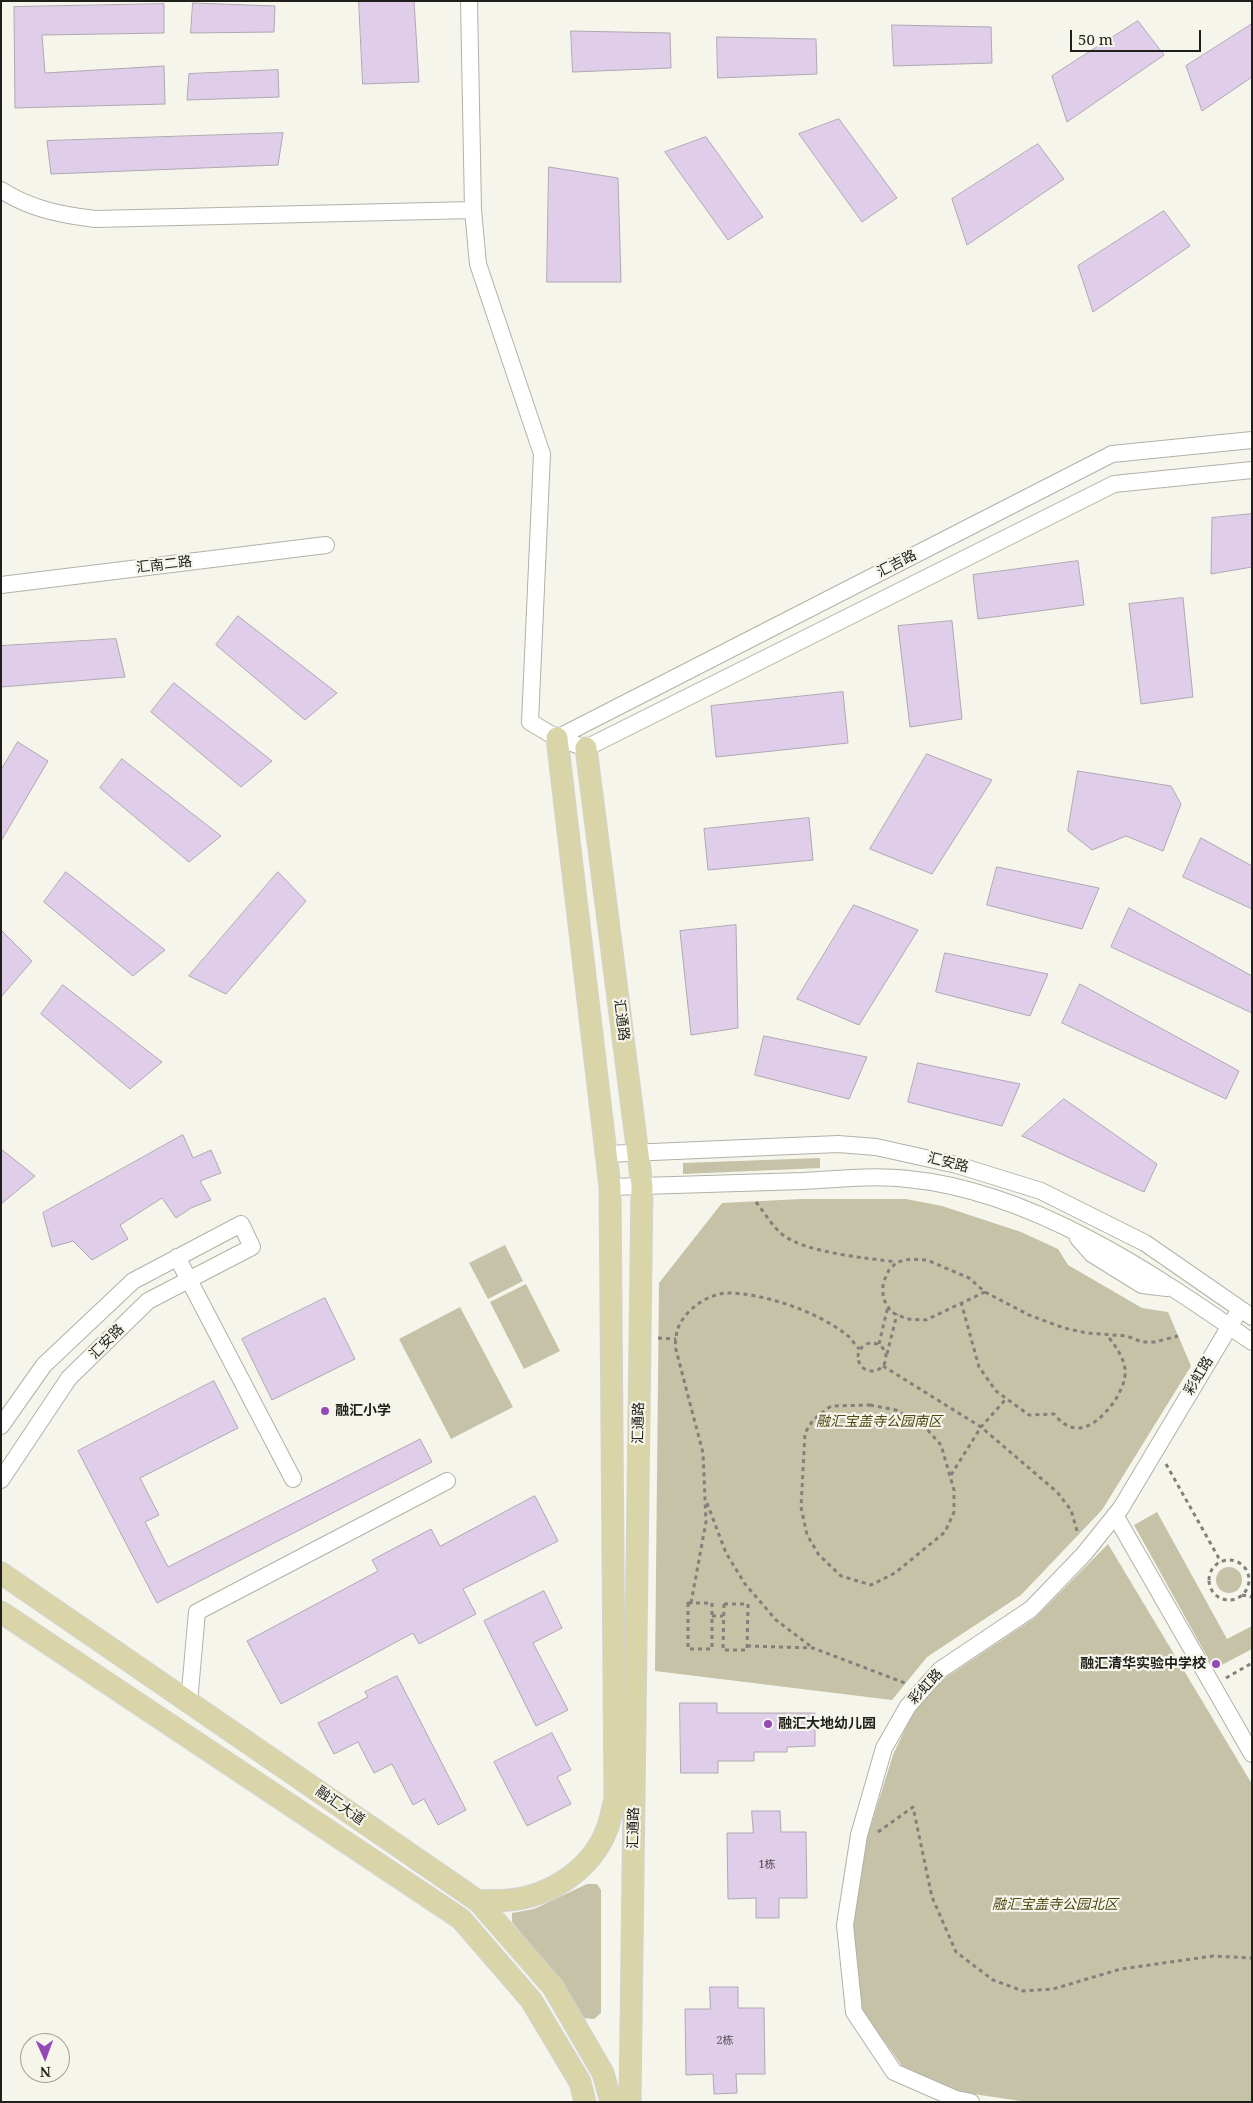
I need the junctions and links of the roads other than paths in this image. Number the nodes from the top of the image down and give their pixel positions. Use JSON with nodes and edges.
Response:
{"nodes":[{"id":1,"x":469,"y":1,"type":"edge"},
{"id":2,"x":1,"y":190,"type":"edge"},
{"id":3,"x":473,"y":210,"type":"junction"},
{"id":4,"x":1252,"y":440,"type":"edge"},
{"id":5,"x":1252,"y":470,"type":"edge"},
{"id":6,"x":326,"y":545,"type":"dead end"},
{"id":7,"x":1,"y":585,"type":"edge"},
{"id":8,"x":557,"y":738,"type":"junction"},
{"id":9,"x":586,"y":748,"type":"junction"},
{"id":10,"x":638,"y":1151,"type":"junction"},
{"id":11,"x":606,"y":1154,"type":"junction"},
{"id":12,"x":642,"y":1186,"type":"junction"},
{"id":13,"x":610,"y":1187,"type":"junction"},
{"id":14,"x":177,"y":1257,"type":"junction"},
{"id":15,"x":189,"y":1280,"type":"junction"},
{"id":16,"x":1246,"y":1313,"type":"edge"},
{"id":17,"x":1229,"y":1326,"type":"junction"},
{"id":18,"x":1252,"y":1342,"type":"edge"},
{"id":19,"x":1,"y":1426,"type":"edge"},
{"id":20,"x":294,"y":1479,"type":"dead end"},
{"id":21,"x":1,"y":1480,"type":"edge"},
{"id":22,"x":447,"y":1481,"type":"dead end"},
{"id":23,"x":1115,"y":1515,"type":"junction"},
{"id":24,"x":1,"y":1573,"type":"edge"},
{"id":25,"x":1,"y":1612,"type":"edge"},
{"id":26,"x":189,"y":1702,"type":"junction"},
{"id":27,"x":1252,"y":1754,"type":"edge"},
{"id":28,"x":478,"y":1901,"type":"junction"},
{"id":29,"x":585,"y":2102,"type":"edge"},
{"id":30,"x":611,"y":2102,"type":"edge"},
{"id":31,"x":630,"y":2102,"type":"edge"},
{"id":32,"x":971,"y":2102,"type":"edge"}],
"edges":[{"from":1,"to":3,"type":"street"},
{"from":2,"to":3,"type":"street"},
{"from":3,"to":8,"type":"street"},
{"from":4,"to":8,"type":"street","name":"汇吉路"},
{"from":5,"to":9,"type":"street","name":"汇吉路"},
{"from":6,"to":7,"type":"street","name":"汇南二路"},
{"from":8,"to":9,"type":"street"},
{"from":8,"to":11,"type":"main road","name":"汇通路"},
{"from":9,"to":10,"type":"main road","name":"汇通路"},
{"from":10,"to":11,"type":"street","name":"汇安路"},
{"from":10,"to":12,"type":"main road","name":"汇通路"},
{"from":10,"to":16,"type":"street","name":"汇安路"},
{"from":11,"to":13,"type":"main road","name":"汇通路"},
{"from":12,"to":13,"type":"street","name":"汇安路"},
{"from":12,"to":17,"type":"street","name":"汇安路"},
{"from":12,"to":31,"type":"main road","name":"汇通路"},
{"from":13,"to":28,"type":"main road","name":"汇通路"},
{"from":14,"to":15,"type":"street"},
{"from":14,"to":15,"type":"street","name":"汇安路"},
{"from":14,"to":19,"type":"street","name":"汇安路"},
{"from":15,"to":20,"type":"street"},
{"from":15,"to":21,"type":"street","name":"汇安路"},
{"from":16,"to":17,"type":"street","name":"彩虹路"},
{"from":17,"to":18,"type":"street","name":"汇安路"},
{"from":17,"to":23,"type":"street","name":"彩虹路"},
{"from":22,"to":26,"type":"street"},
{"from":23,"to":27,"type":"street"},
{"from":23,"to":32,"type":"street","name":"彩虹路"},
{"from":24,"to":26,"type":"main road","name":"融汇大道"},
{"from":25,"to":29,"type":"main road","name":"融汇大道"},
{"from":26,"to":28,"type":"main road","name":"融汇大道"},
{"from":28,"to":30,"type":"main road","name":"融汇大道"}]}
